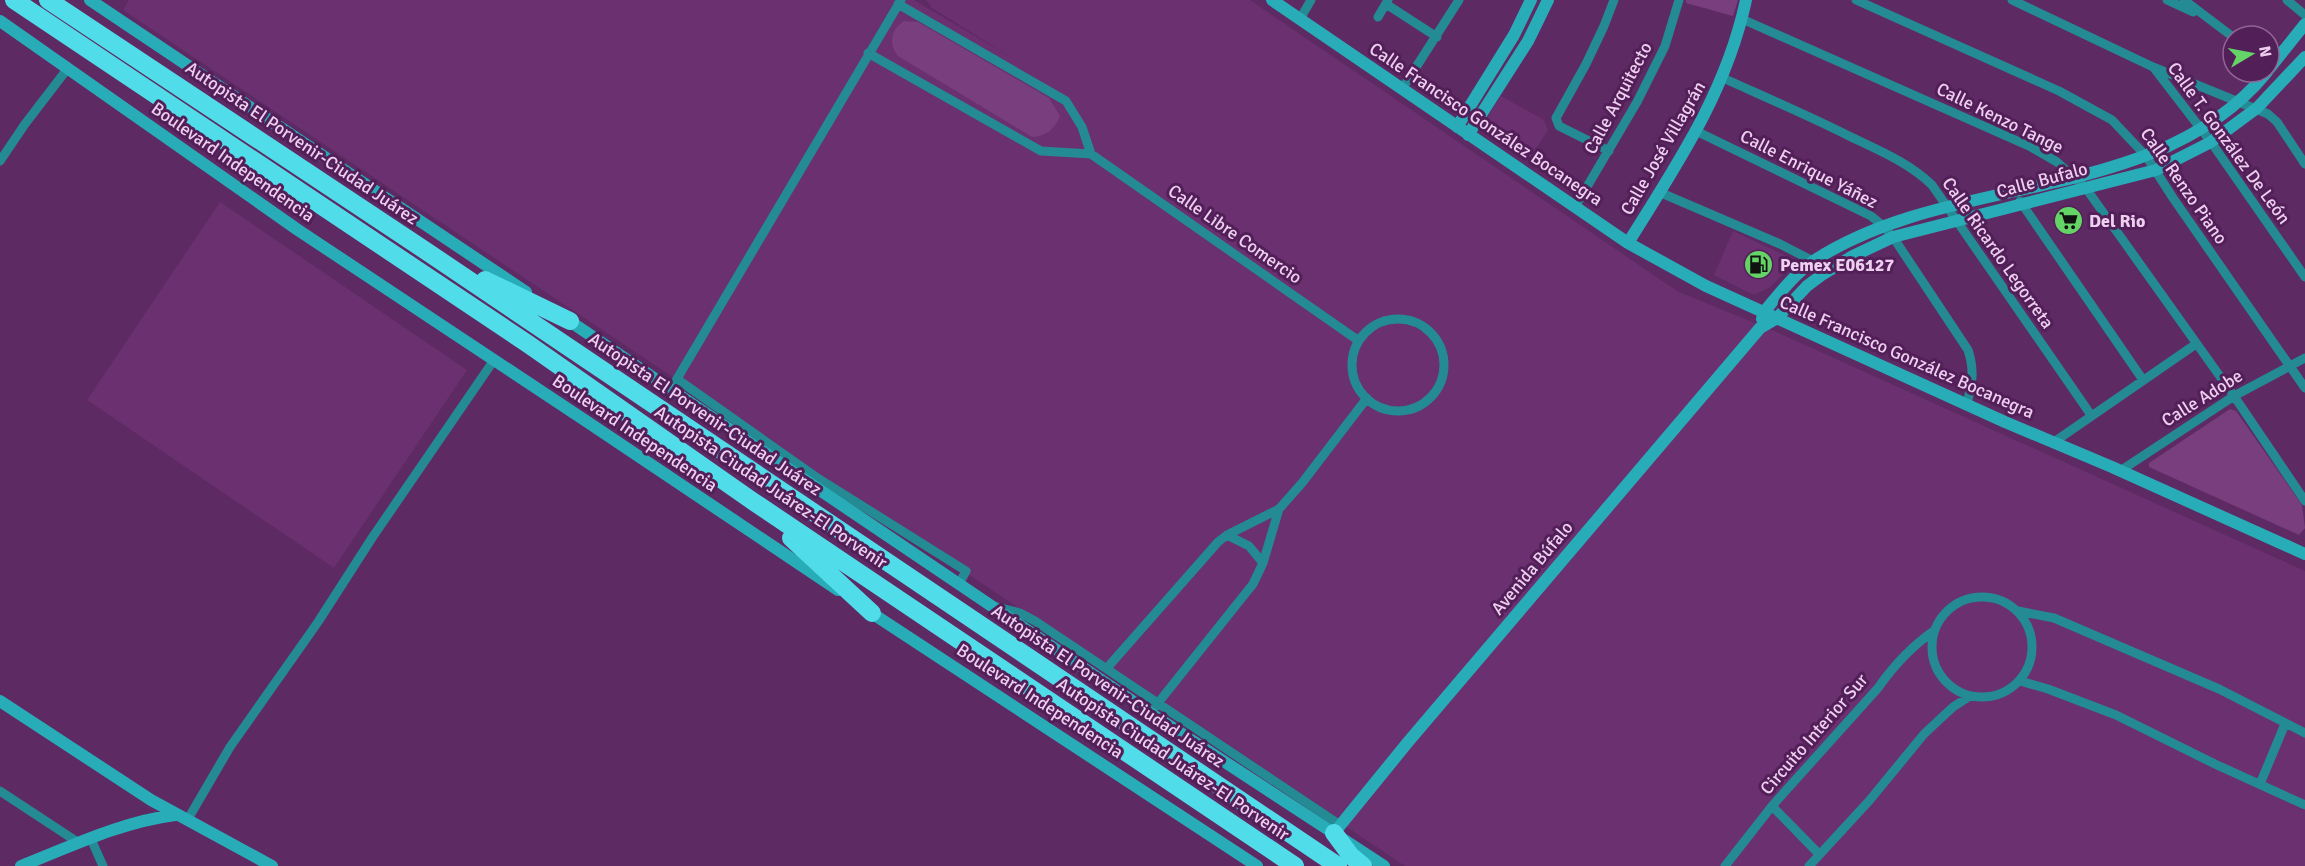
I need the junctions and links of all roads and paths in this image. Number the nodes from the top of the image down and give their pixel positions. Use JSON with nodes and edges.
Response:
{"nodes":[{"id":1,"x":14,"y":0,"type":"edge"},
{"id":2,"x":48,"y":0,"type":"edge"},
{"id":3,"x":90,"y":0,"type":"edge"},
{"id":4,"x":1272,"y":0,"type":"edge"},
{"id":5,"x":1311,"y":0,"type":"edge"},
{"id":6,"x":1459,"y":0,"type":"edge"},
{"id":7,"x":1531,"y":0,"type":"edge"},
{"id":8,"x":1548,"y":0,"type":"edge"},
{"id":9,"x":1614,"y":0,"type":"edge"},
{"id":10,"x":1679,"y":0,"type":"edge"},
{"id":11,"x":1746,"y":0,"type":"edge"},
{"id":12,"x":1856,"y":0,"type":"edge"},
{"id":13,"x":2012,"y":0,"type":"edge"},
{"id":14,"x":2167,"y":0,"type":"edge"},
{"id":15,"x":2184,"y":0,"type":"edge"},
{"id":16,"x":2287,"y":0,"type":"edge"},
{"id":17,"x":900,"y":2,"type":"edge"},
{"id":18,"x":1387,"y":2,"type":"edge"},
{"id":19,"x":2305,"y":15,"type":"edge"},
{"id":20,"x":1378,"y":16,"type":"dead end"},
{"id":21,"x":2203,"y":16,"type":"junction"},
{"id":22,"x":1300,"y":19,"type":"junction"},
{"id":23,"x":1742,"y":19,"type":"junction"},
{"id":24,"x":0,"y":21,"type":"edge"},
{"id":25,"x":2305,"y":24,"type":"edge"},
{"id":26,"x":2221,"y":29,"type":"edge"},
{"id":27,"x":1437,"y":37,"type":"junction"},
{"id":28,"x":868,"y":53,"type":"junction"},
{"id":29,"x":2281,"y":53,"type":"edge"},
{"id":30,"x":2305,"y":57,"type":"edge"},
{"id":31,"x":2153,"y":67,"type":"junction"},
{"id":32,"x":68,"y":68,"type":"junction"},
{"id":33,"x":2281,"y":73,"type":"edge"},
{"id":34,"x":2288,"y":76,"type":"junction"},
{"id":35,"x":1723,"y":78,"type":"junction"},
{"id":36,"x":2254,"y":84,"type":"edge"},
{"id":37,"x":1402,"y":89,"type":"junction"},
{"id":38,"x":2240,"y":101,"type":"junction"},
{"id":39,"x":2257,"y":108,"type":"junction"},
{"id":40,"x":1457,"y":127,"type":"junction"},
{"id":41,"x":2201,"y":129,"type":"junction"},
{"id":42,"x":1696,"y":131,"type":"junction"},
{"id":43,"x":1468,"y":135,"type":"junction"},
{"id":44,"x":2211,"y":142,"type":"junction"},
{"id":45,"x":1609,"y":151,"type":"junction"},
{"id":46,"x":1091,"y":154,"type":"junction"},
{"id":47,"x":2146,"y":156,"type":"junction"},
{"id":48,"x":0,"y":161,"type":"edge"},
{"id":49,"x":2305,"y":164,"type":"edge"},
{"id":50,"x":2156,"y":170,"type":"junction"},
{"id":51,"x":2074,"y":176,"type":"junction"},
{"id":52,"x":2085,"y":187,"type":"junction"},
{"id":53,"x":2015,"y":191,"type":"junction"},
{"id":54,"x":1659,"y":192,"type":"junction"},
{"id":55,"x":2022,"y":204,"type":"junction"},
{"id":56,"x":1575,"y":207,"type":"junction"},
{"id":57,"x":1947,"y":207,"type":"junction"},
{"id":58,"x":1957,"y":221,"type":"junction"},
{"id":59,"x":1882,"y":225,"type":"junction"},
{"id":60,"x":1893,"y":237,"type":"junction"},
{"id":61,"x":1628,"y":243,"type":"junction"},
{"id":62,"x":423,"y":249,"type":"junction"},
{"id":63,"x":1814,"y":261,"type":"junction"},
{"id":64,"x":2305,"y":277,"type":"edge"},
{"id":65,"x":1764,"y":312,"type":"junction"},
{"id":66,"x":1777,"y":318,"type":"junction"},
{"id":67,"x":570,"y":321,"type":"junction"},
{"id":68,"x":1760,"y":328,"type":"junction"},
{"id":69,"x":1359,"y":341,"type":"junction"},
{"id":70,"x":2196,"y":344,"type":"junction"},
{"id":71,"x":2305,"y":358,"type":"edge"},
{"id":72,"x":494,"y":360,"type":"junction"},
{"id":73,"x":2290,"y":366,"type":"junction"},
{"id":74,"x":2143,"y":380,"type":"junction"},
{"id":75,"x":674,"y":384,"type":"junction"},
{"id":76,"x":2305,"y":388,"type":"edge"},
{"id":77,"x":2234,"y":396,"type":"junction"},
{"id":78,"x":1367,"y":398,"type":"junction"},
{"id":79,"x":1967,"y":404,"type":"junction"},
{"id":80,"x":2091,"y":415,"type":"junction"},
{"id":81,"x":2054,"y":442,"type":"junction"},
{"id":82,"x":789,"y":464,"type":"junction"},
{"id":83,"x":2120,"y":471,"type":"junction"},
{"id":84,"x":751,"y":500,"type":"junction"},
{"id":85,"x":2305,"y":501,"type":"edge"},
{"id":86,"x":1279,"y":509,"type":"junction"},
{"id":87,"x":1227,"y":535,"type":"junction"},
{"id":88,"x":2305,"y":554,"type":"edge"},
{"id":89,"x":1263,"y":563,"type":"junction"},
{"id":90,"x":959,"y":584,"type":"junction"},
{"id":91,"x":989,"y":604,"type":"junction"},
{"id":92,"x":2018,"y":611,"type":"junction"},
{"id":93,"x":872,"y":613,"type":"junction"},
{"id":94,"x":1935,"y":630,"type":"junction"},
{"id":95,"x":1107,"y":668,"type":"junction"},
{"id":96,"x":2020,"y":681,"type":"junction"},
{"id":97,"x":1124,"y":687,"type":"junction"},
{"id":98,"x":1970,"y":696,"type":"junction"},
{"id":99,"x":0,"y":701,"type":"edge"},
{"id":100,"x":1158,"y":703,"type":"junction"},
{"id":101,"x":1150,"y":713,"type":"junction"},
{"id":102,"x":2285,"y":724,"type":"junction"},
{"id":103,"x":2305,"y":733,"type":"edge"},
{"id":104,"x":2260,"y":784,"type":"junction"},
{"id":105,"x":0,"y":790,"type":"edge"},
{"id":106,"x":1298,"y":804,"type":"junction"},
{"id":107,"x":2305,"y":805,"type":"edge"},
{"id":108,"x":1772,"y":806,"type":"junction"},
{"id":109,"x":175,"y":815,"type":"junction"},
{"id":110,"x":188,"y":819,"type":"junction"},
{"id":111,"x":1337,"y":829,"type":"junction"},
{"id":112,"x":91,"y":839,"type":"junction"},
{"id":113,"x":79,"y":843,"type":"junction"},
{"id":114,"x":1819,"y":854,"type":"junction"},
{"id":115,"x":21,"y":866,"type":"edge"},
{"id":116,"x":103,"y":866,"type":"edge"},
{"id":117,"x":272,"y":866,"type":"edge"},
{"id":118,"x":1257,"y":866,"type":"edge"},
{"id":119,"x":1295,"y":866,"type":"edge"},
{"id":120,"x":1338,"y":866,"type":"edge"},
{"id":121,"x":1363,"y":866,"type":"edge"},
{"id":122,"x":1384,"y":866,"type":"edge"},
{"id":123,"x":1725,"y":866,"type":"edge"},
{"id":124,"x":1809,"y":866,"type":"edge"}],
"edges":[{"from":1,"to":84,"type":"highway","name":"Autopista Ciudad Juárez-El Porvenir"},
{"from":2,"to":62,"type":"highway","name":"Autopista El Porvenir-Ciudad Juárez"},
{"from":3,"to":67,"type":"main road"},
{"from":4,"to":22,"type":"main road","name":"Calle Francisco González Bocanegra"},
{"from":5,"to":22,"type":"street"},
{"from":6,"to":27,"type":"street"},
{"from":7,"to":40,"type":"main road"},
{"from":8,"to":43,"type":"main road"},
{"from":9,"to":45,"type":"street"},
{"from":10,"to":45,"type":"street","name":"Calle Arquitecto"},
{"from":11,"to":23,"type":"main road","name":"Calle José Villagrán"},
{"from":12,"to":47,"type":"street","name":"Calle Renzo Piano"},
{"from":13,"to":31,"type":"street","name":"Calle T. González De León"},
{"from":14,"to":21,"type":"street"},
{"from":15,"to":21,"type":"street"},
{"from":16,"to":19,"type":"street"},
{"from":17,"to":28,"type":"street"},
{"from":17,"to":46,"type":"street"},
{"from":18,"to":20,"type":"street"},
{"from":18,"to":27,"type":"street"},
{"from":21,"to":26,"type":"street"},
{"from":22,"to":37,"type":"main road","name":"Calle Francisco González Bocanegra"},
{"from":23,"to":35,"type":"main road","name":"Calle José Villagrán"},
{"from":23,"to":51,"type":"street","name":"Calle Kenzo Tange"},
{"from":24,"to":32,"type":"main road","name":"Boulevard Independencia"},
{"from":25,"to":29,"type":"main road","name":"Calle Bufalo"},
{"from":27,"to":37,"type":"street"},
{"from":28,"to":46,"type":"street"},
{"from":28,"to":75,"type":"street"},
{"from":30,"to":34,"type":"main road","name":"Calle Bufalo"},
{"from":31,"to":38,"type":"street"},
{"from":31,"to":41,"type":"street","name":"Calle T. González De León"},
{"from":32,"to":48,"type":"street"},
{"from":32,"to":72,"type":"main road","name":"Boulevard Independencia"},
{"from":33,"to":34,"type":"street"},
{"from":34,"to":39,"type":"main road","name":"Calle Bufalo"},
{"from":35,"to":42,"type":"main road","name":"Calle José Villagrán"},
{"from":35,"to":57,"type":"street","name":"Calle Ricardo Legorreta"},
{"from":36,"to":38,"type":"main road","name":"Calle Bufalo"},
{"from":37,"to":40,"type":"main road","name":"Calle Francisco González Bocanegra"},
{"from":38,"to":39,"type":"street"},
{"from":38,"to":41,"type":"main road","name":"Calle Bufalo"},
{"from":39,"to":44,"type":"main road","name":"Calle Bufalo"},
{"from":39,"to":49,"type":"street"},
{"from":40,"to":43,"type":"main road","name":"Calle Francisco González Bocanegra"},
{"from":41,"to":44,"type":"street","name":"Calle T. González De León"},
{"from":41,"to":47,"type":"main road","name":"Calle Bufalo"},
{"from":42,"to":54,"type":"main road","name":"Calle José Villagrán"},
{"from":42,"to":59,"type":"street","name":"Calle Enrique Yáñez"},
{"from":43,"to":56,"type":"main road","name":"Calle Francisco González Bocanegra"},
{"from":44,"to":50,"type":"main road","name":"Calle Bufalo"},
{"from":44,"to":64,"type":"street","name":"Calle T. González De León"},
{"from":45,"to":56,"type":"street","name":"Calle Arquitecto"},
{"from":46,"to":69,"type":"street","name":"Calle Libre Comercio"},
{"from":47,"to":50,"type":"street","name":"Calle Renzo Piano"},
{"from":47,"to":51,"type":"main road","name":"Calle Bufalo"},
{"from":50,"to":52,"type":"main road","name":"Calle Bufalo"},
{"from":50,"to":73,"type":"street","name":"Calle Renzo Piano"},
{"from":51,"to":52,"type":"street","name":"Calle Kenzo Tange"},
{"from":51,"to":53,"type":"main road","name":"Calle Bufalo"},
{"from":52,"to":55,"type":"main road","name":"Calle Bufalo"},
{"from":52,"to":70,"type":"street","name":"Calle Kenzo Tange"},
{"from":53,"to":55,"type":"street"},
{"from":53,"to":57,"type":"main road","name":"Calle Bufalo"},
{"from":54,"to":61,"type":"main road","name":"Calle José Villagrán"},
{"from":54,"to":63,"type":"street"},
{"from":55,"to":58,"type":"main road","name":"Calle Bufalo"},
{"from":55,"to":74,"type":"street"},
{"from":56,"to":61,"type":"main road","name":"Calle Francisco González Bocanegra"},
{"from":57,"to":58,"type":"street","name":"Calle Ricardo Legorreta"},
{"from":57,"to":59,"type":"main road","name":"Calle Bufalo"},
{"from":58,"to":60,"type":"main road","name":"Calle Bufalo"},
{"from":58,"to":80,"type":"street","name":"Calle Ricardo Legorreta"},
{"from":59,"to":60,"type":"street","name":"Calle Enrique Yáñez"},
{"from":59,"to":63,"type":"main road","name":"Calle Bufalo"},
{"from":60,"to":66,"type":"main road","name":"Calle Bufalo"},
{"from":60,"to":79,"type":"street","name":"Calle Enrique Yáñez"},
{"from":61,"to":65,"type":"main road","name":"Calle Francisco González Bocanegra"},
{"from":62,"to":67,"type":"highway"},
{"from":62,"to":120,"type":"highway","name":"Autopista El Porvenir-Ciudad Juárez"},
{"from":63,"to":65,"type":"main road","name":"Calle Bufalo"},
{"from":65,"to":66,"type":"main road","name":"Calle Francisco González Bocanegra"},
{"from":65,"to":68,"type":"main road","name":"Avenida Búfalo"},
{"from":66,"to":68,"type":"main road","name":"Avenida Búfalo"},
{"from":66,"to":79,"type":"main road","name":"Calle Francisco González Bocanegra"},
{"from":67,"to":75,"type":"main road"},
{"from":68,"to":111,"type":"main road","name":"Avenida Búfalo"},
{"from":69,"to":78,"type":"street"},
{"from":69,"to":78,"type":"street"},
{"from":70,"to":74,"type":"street"},
{"from":70,"to":77,"type":"street","name":"Calle Kenzo Tange"},
{"from":71,"to":73,"type":"street","name":"Calle Adobe"},
{"from":72,"to":93,"type":"main road","name":"Boulevard Independencia"},
{"from":72,"to":110,"type":"street"},
{"from":73,"to":76,"type":"street","name":"Calle Renzo Piano"},
{"from":73,"to":77,"type":"street","name":"Calle Adobe"},
{"from":74,"to":80,"type":"street"},
{"from":75,"to":82,"type":"main road"},
{"from":77,"to":83,"type":"street","name":"Calle Adobe"},
{"from":77,"to":85,"type":"street","name":"Calle Kenzo Tange"},
{"from":78,"to":86,"type":"street"},
{"from":79,"to":81,"type":"main road","name":"Calle Francisco González Bocanegra"},
{"from":80,"to":81,"type":"street"},
{"from":81,"to":83,"type":"main road","name":"Calle Francisco González Bocanegra"},
{"from":82,"to":90,"type":"main road"},
{"from":82,"to":90,"type":"street"},
{"from":83,"to":88,"type":"main road","name":"Calle Francisco González Bocanegra"},
{"from":84,"to":93,"type":"highway"},
{"from":84,"to":119,"type":"highway","name":"Autopista Ciudad Juárez-El Porvenir"},
{"from":86,"to":87,"type":"street"},
{"from":86,"to":89,"type":"street"},
{"from":87,"to":89,"type":"street"},
{"from":87,"to":95,"type":"street"},
{"from":89,"to":100,"type":"street"},
{"from":90,"to":91,"type":"main road"},
{"from":91,"to":95,"type":"street"},
{"from":91,"to":97,"type":"main road"},
{"from":92,"to":94,"type":"street"},
{"from":92,"to":96,"type":"street"},
{"from":92,"to":102,"type":"street"},
{"from":93,"to":118,"type":"main road","name":"Boulevard Independencia"},
{"from":94,"to":98,"type":"street"},
{"from":94,"to":108,"type":"street","name":"Circuito Interior Sur"},
{"from":95,"to":97,"type":"street"},
{"from":96,"to":98,"type":"street"},
{"from":96,"to":104,"type":"street"},
{"from":97,"to":100,"type":"street"},
{"from":97,"to":101,"type":"main road"},
{"from":98,"to":114,"type":"street"},
{"from":99,"to":109,"type":"main road"},
{"from":100,"to":101,"type":"street"},
{"from":100,"to":106,"type":"street"},
{"from":101,"to":106,"type":"main road"},
{"from":102,"to":103,"type":"street"},
{"from":102,"to":104,"type":"street"},
{"from":104,"to":107,"type":"street"},
{"from":105,"to":113,"type":"street"},
{"from":106,"to":111,"type":"main road"},
{"from":108,"to":114,"type":"street"},
{"from":108,"to":123,"type":"street","name":"Circuito Interior Sur"},
{"from":109,"to":110,"type":"main road"},
{"from":109,"to":112,"type":"main road"},
{"from":110,"to":117,"type":"main road"},
{"from":111,"to":121,"type":"highway"},
{"from":111,"to":122,"type":"main road"},
{"from":112,"to":113,"type":"main road"},
{"from":112,"to":116,"type":"street"},
{"from":113,"to":115,"type":"main road"},
{"from":114,"to":124,"type":"street"}]}
